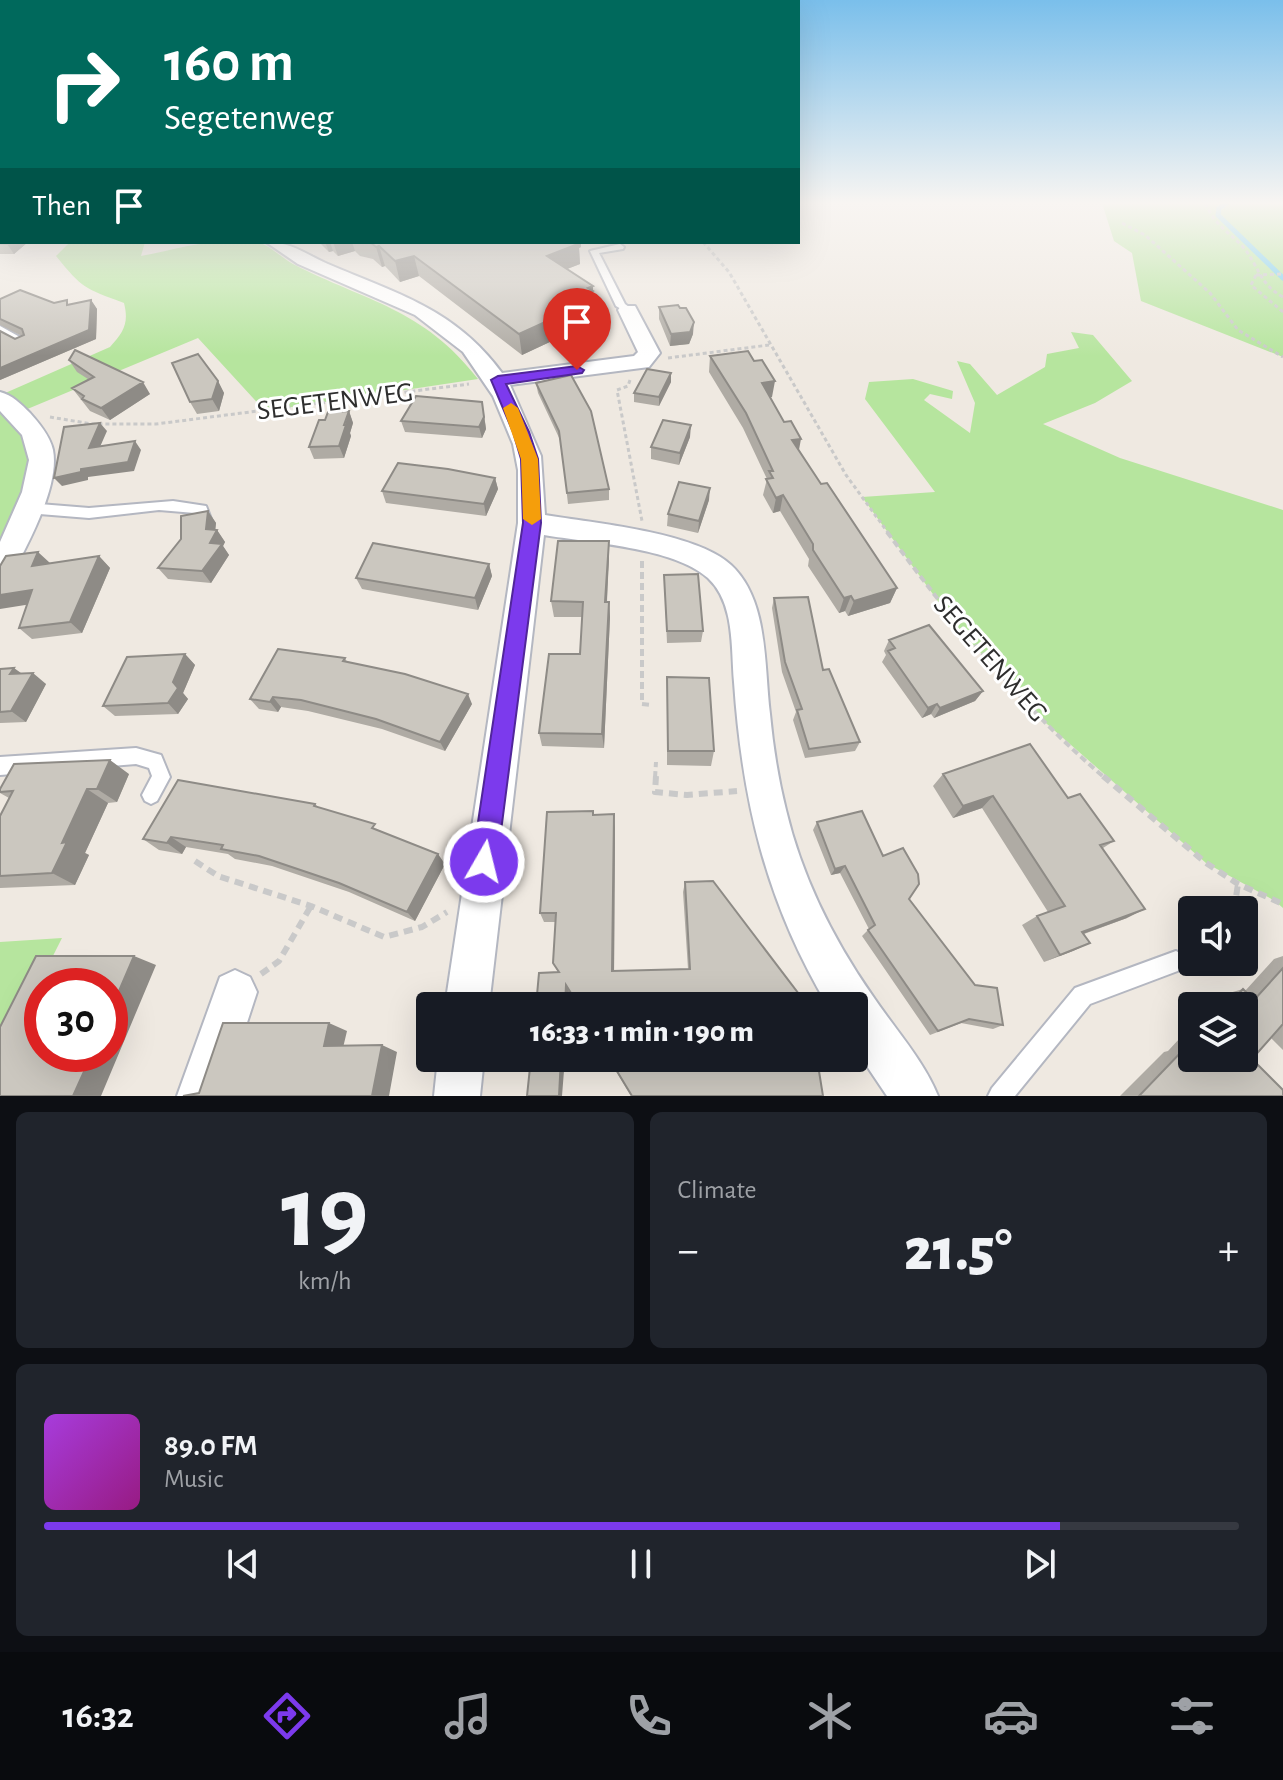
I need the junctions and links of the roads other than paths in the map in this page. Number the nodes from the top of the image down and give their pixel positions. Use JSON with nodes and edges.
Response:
{"nodes":[{"id":1,"x":296,"y":254,"type":"edge"},
{"id":2,"x":596,"y":254,"type":"edge"},
{"id":3,"x":628,"y":310,"type":"joint"},
{"id":4,"x":0,"y":329,"type":"edge"},
{"id":5,"x":23,"y":343,"type":"edge"},
{"id":6,"x":498,"y":380,"type":"junction"},
{"id":7,"x":0,"y":399,"type":"edge"},
{"id":8,"x":27,"y":508,"type":"junction"},
{"id":9,"x":204,"y":519,"type":"edge"},
{"id":10,"x":532,"y":523,"type":"junction"},
{"id":11,"x":0,"y":570,"type":"edge"},
{"id":12,"x":0,"y":766,"type":"edge"},
{"id":13,"x":151,"y":795,"type":"dead end"},
{"id":14,"x":1176,"y":962,"type":"dead end"},
{"id":15,"x":235,"y":992,"type":"road end"},
{"id":16,"x":469,"y":992,"type":"edge"},
{"id":17,"x":845,"y":992,"type":"edge"},
{"id":18,"x":868,"y":1029,"type":"edge"},
{"id":19,"x":460,"y":1072,"type":"edge"},
{"id":20,"x":200,"y":1096,"type":"edge"},
{"id":21,"x":457,"y":1096,"type":"edge"},
{"id":22,"x":915,"y":1096,"type":"edge"},
{"id":23,"x":1000,"y":1096,"type":"edge"}],
"edges":[{"from":1,"to":6,"type":"street"},
{"from":2,"to":3,"type":"lane"},
{"from":3,"to":6,"type":"street"},
{"from":4,"to":5,"type":"lane"},
{"from":6,"to":10,"type":"street"},
{"from":7,"to":8,"type":"street"},
{"from":8,"to":9,"type":"lane"},
{"from":8,"to":11,"type":"street"},
{"from":10,"to":16,"type":"street"},
{"from":10,"to":17,"type":"street"},
{"from":12,"to":13,"type":"lane"},
{"from":14,"to":23,"type":"lane"},
{"from":15,"to":20,"type":"street"},
{"from":18,"to":22,"type":"street"},
{"from":19,"to":21,"type":"street"}]}
